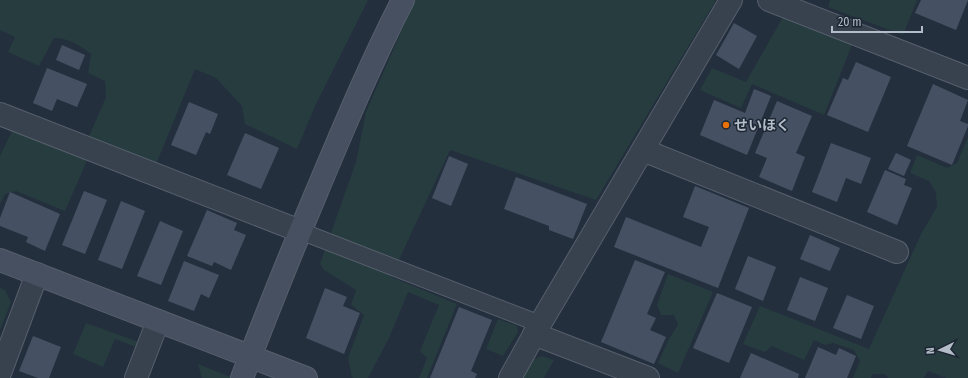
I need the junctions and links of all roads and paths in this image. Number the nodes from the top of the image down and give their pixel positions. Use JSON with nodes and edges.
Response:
{"nodes":[{"id":1,"x":403,"y":0,"type":"edge"},
{"id":2,"x":731,"y":0,"type":"edge"},
{"id":3,"x":769,"y":0,"type":"edge"},
{"id":4,"x":968,"y":78,"type":"edge"},
{"id":5,"x":0,"y":114,"type":"edge"},
{"id":6,"x":643,"y":150,"type":"junction"},
{"id":7,"x":300,"y":231,"type":"junction"},
{"id":8,"x":897,"y":252,"type":"dead end"},
{"id":9,"x":0,"y":260,"type":"edge"},
{"id":10,"x":38,"y":274,"type":"junction"},
{"id":11,"x":158,"y":321,"type":"junction"},
{"id":12,"x":537,"y":329,"type":"junction"},
{"id":13,"x":250,"y":357,"type":"junction"},
{"id":14,"x":0,"y":373,"type":"edge"},
{"id":15,"x":136,"y":378,"type":"edge"},
{"id":16,"x":242,"y":378,"type":"edge"},
{"id":17,"x":306,"y":378,"type":"edge"},
{"id":18,"x":510,"y":378,"type":"edge"},
{"id":19,"x":648,"y":378,"type":"edge"}],
"edges":[{"from":1,"to":7,"type":"street"},
{"from":2,"to":6,"type":"street"},
{"from":3,"to":4,"type":"street"},
{"from":5,"to":7,"type":"street"},
{"from":6,"to":8,"type":"street"},
{"from":6,"to":12,"type":"street"},
{"from":7,"to":12,"type":"lane"},
{"from":7,"to":13,"type":"street"},
{"from":9,"to":10,"type":"street"},
{"from":10,"to":11,"type":"street"},
{"from":10,"to":14,"type":"street"},
{"from":11,"to":13,"type":"street"},
{"from":11,"to":15,"type":"street"},
{"from":12,"to":18,"type":"street"},
{"from":12,"to":19,"type":"street"},
{"from":13,"to":16,"type":"street"},
{"from":13,"to":17,"type":"street"}]}
